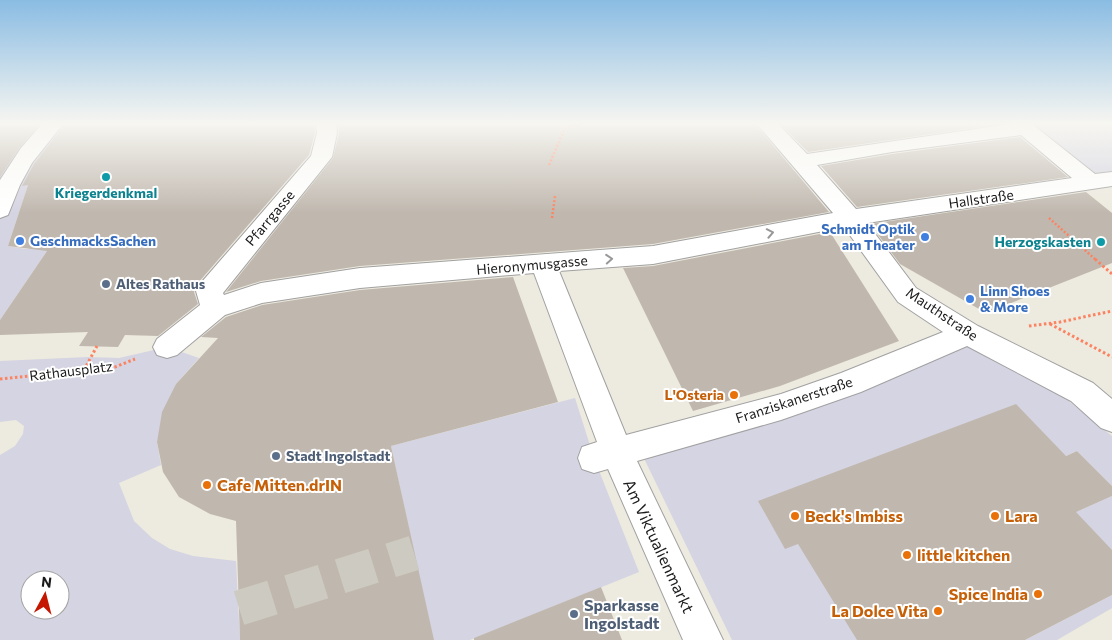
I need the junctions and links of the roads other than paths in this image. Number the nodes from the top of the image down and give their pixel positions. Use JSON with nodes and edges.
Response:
{"nodes":[{"id":1,"x":28,"y":154,"type":"edge"},
{"id":2,"x":321,"y":154,"type":"edge"},
{"id":3,"x":795,"y":154,"type":"edge"},
{"id":4,"x":845,"y":154,"type":"edge"},
{"id":5,"x":1063,"y":154,"type":"edge"},
{"id":6,"x":802,"y":161,"type":"junction"},
{"id":7,"x":1102,"y":181,"type":"edge"},
{"id":8,"x":1,"y":200,"type":"edge"},
{"id":9,"x":847,"y":214,"type":"junction"},
{"id":10,"x":538,"y":264,"type":"junction"},
{"id":11,"x":214,"y":308,"type":"junction"},
{"id":12,"x":968,"y":334,"type":"junction"},
{"id":13,"x":167,"y":347,"type":"road end"},
{"id":14,"x":1112,"y":418,"type":"edge"},
{"id":15,"x":616,"y":452,"type":"junction"},
{"id":16,"x":703,"y":640,"type":"edge"}],
"edges":[{"from":1,"to":8,"type":"street"},
{"from":2,"to":11,"type":"street","name":"Pfarrgasse"},
{"from":3,"to":6,"type":"street","name":"Mauthstraße"},
{"from":4,"to":6,"type":"street"},
{"from":5,"to":7,"type":"street"},
{"from":6,"to":9,"type":"street","name":"Mauthstraße"},
{"from":7,"to":9,"type":"street","name":"Hallstraße"},
{"from":10,"to":9,"type":"street","name":"Hieronymusgasse","one_way":true},
{"from":9,"to":12,"type":"street","name":"Mauthstraße"},
{"from":10,"to":11,"type":"street","name":"Hieronymusgasse"},
{"from":10,"to":15,"type":"street","name":"Am Viktualienmarkt"},
{"from":11,"to":13,"type":"street"},
{"from":12,"to":14,"type":"street","name":"Mauthstraße"},
{"from":12,"to":15,"type":"street","name":"Franziskanerstraße"},
{"from":15,"to":16,"type":"street","name":"Am Viktualienmarkt"}]}
